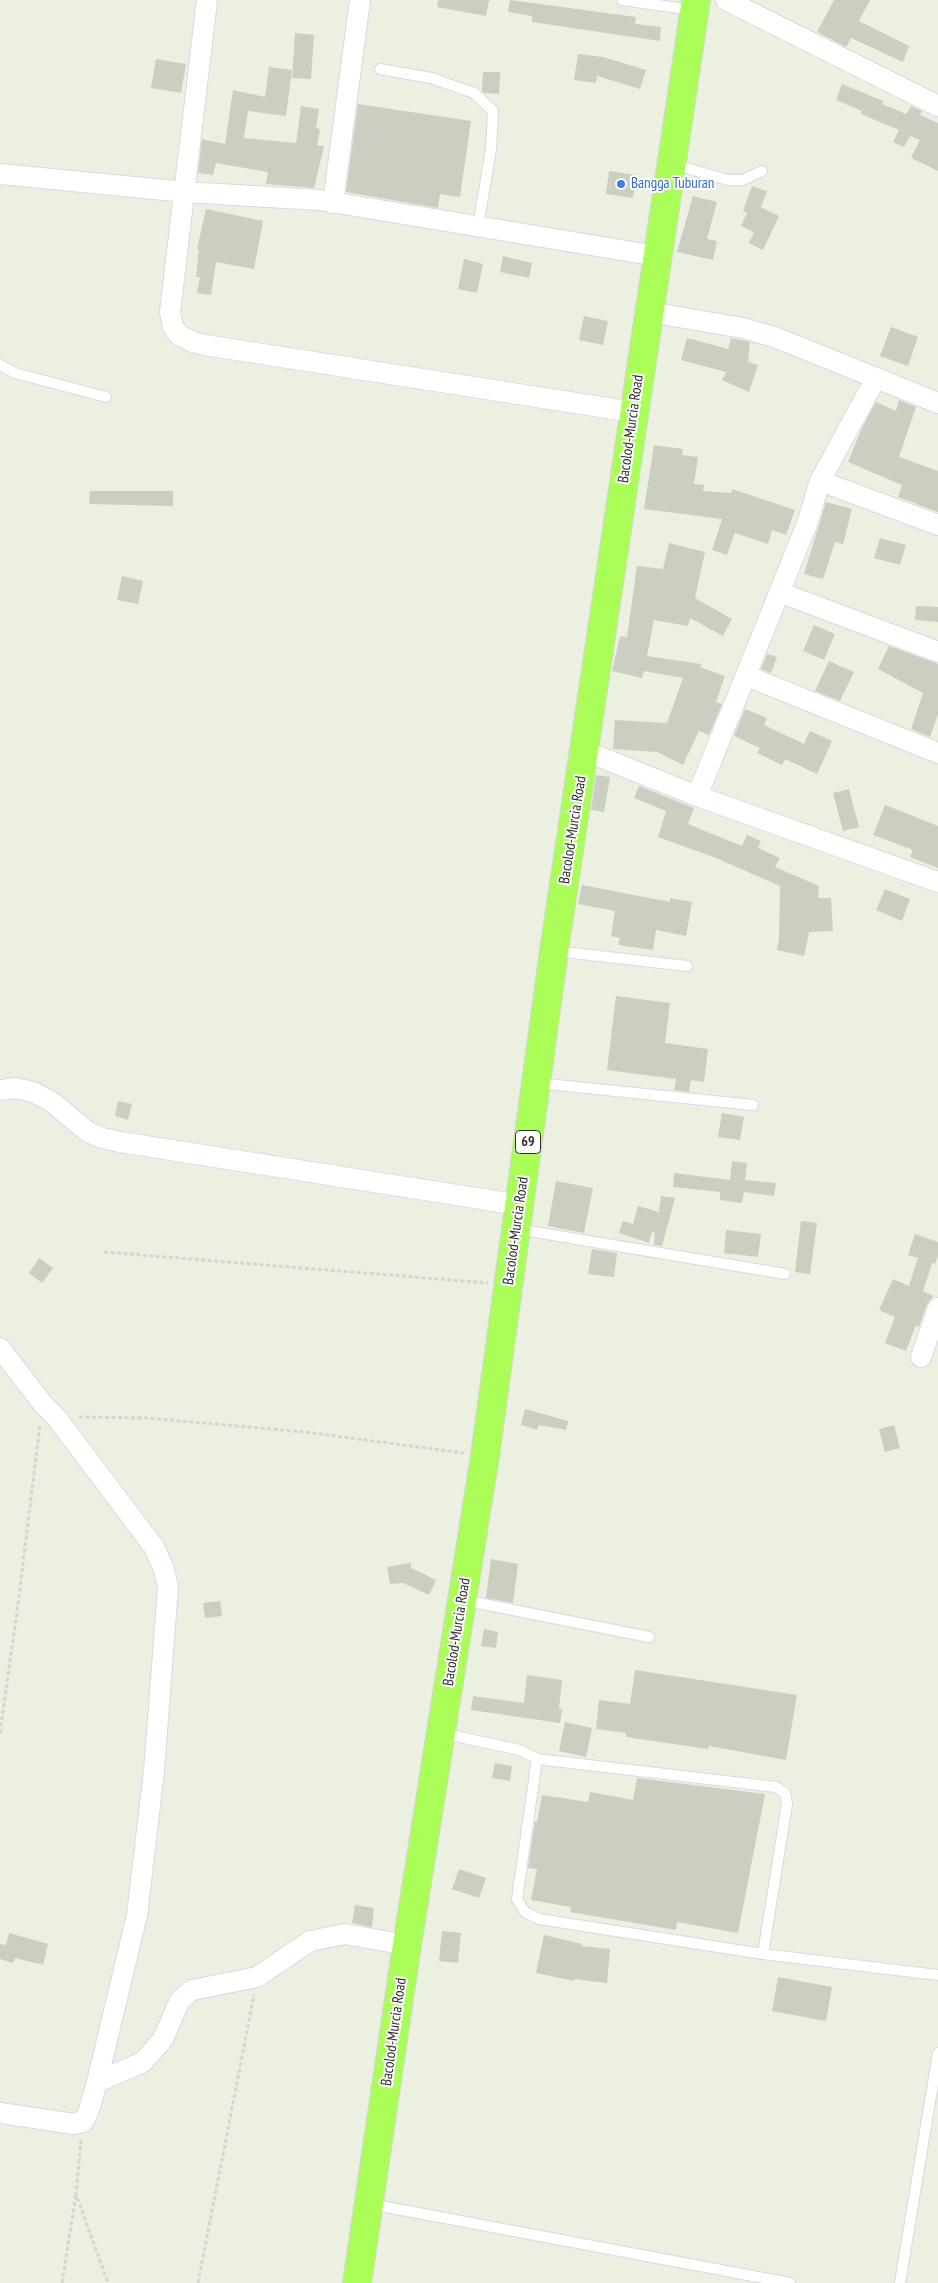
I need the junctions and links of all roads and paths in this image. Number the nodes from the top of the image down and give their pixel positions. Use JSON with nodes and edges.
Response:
{"nodes":[{"id":1,"x":207,"y":0,"type":"edge"},
{"id":2,"x":360,"y":0,"type":"edge"},
{"id":3,"x":622,"y":0,"type":"edge"},
{"id":4,"x":726,"y":0,"type":"edge"},
{"id":5,"x":695,"y":5,"type":"edge"},
{"id":6,"x":380,"y":69,"type":"dead end"},
{"id":7,"x":938,"y":106,"type":"edge"},
{"id":8,"x":671,"y":164,"type":"junction"},
{"id":9,"x":762,"y":171,"type":"dead end"},
{"id":10,"x":0,"y":174,"type":"edge"},
{"id":11,"x":185,"y":192,"type":"junction"},
{"id":12,"x":334,"y":203,"type":"junction"},
{"id":13,"x":478,"y":227,"type":"junction"},
{"id":14,"x":657,"y":256,"type":"junction"},
{"id":15,"x":649,"y":312,"type":"junction"},
{"id":16,"x":0,"y":365,"type":"edge"},
{"id":17,"x":876,"y":378,"type":"junction"},
{"id":18,"x":106,"y":397,"type":"dead end"},
{"id":19,"x":938,"y":403,"type":"edge"},
{"id":20,"x":633,"y":412,"type":"junction"},
{"id":21,"x":820,"y":481,"type":"junction"},
{"id":22,"x":938,"y":524,"type":"edge"},
{"id":23,"x":780,"y":592,"type":"junction"},
{"id":24,"x":938,"y":652,"type":"edge"},
{"id":25,"x":747,"y":676,"type":"junction"},
{"id":26,"x":585,"y":751,"type":"junction"},
{"id":27,"x":938,"y":753,"type":"edge"},
{"id":28,"x":697,"y":796,"type":"junction"},
{"id":29,"x":938,"y":882,"type":"edge"},
{"id":30,"x":554,"y":950,"type":"junction"},
{"id":31,"x":687,"y":966,"type":"dead end"},
{"id":32,"x":536,"y":1083,"type":"junction"},
{"id":33,"x":0,"y":1090,"type":"edge"},
{"id":34,"x":753,"y":1105,"type":"dead end"},
{"id":35,"x":518,"y":1217,"type":"junction"},
{"id":36,"x":104,"y":1252,"type":"dead end"},
{"id":37,"x":785,"y":1274,"type":"dead end"},
{"id":38,"x":509,"y":1284,"type":"junction"},
{"id":39,"x":938,"y":1308,"type":"edge"},
{"id":40,"x":934,"y":1330,"type":"edge"},
{"id":41,"x":0,"y":1348,"type":"edge"},
{"id":42,"x":921,"y":1357,"type":"dead end"},
{"id":43,"x":50,"y":1411,"type":"junction"},
{"id":44,"x":485,"y":1456,"type":"junction"},
{"id":45,"x":462,"y":1600,"type":"junction"},
{"id":46,"x":649,"y":1636,"type":"dead end"},
{"id":47,"x":0,"y":1733,"type":"edge"},
{"id":48,"x":441,"y":1733,"type":"junction"},
{"id":49,"x":537,"y":1759,"type":"junction"},
{"id":50,"x":407,"y":1944,"type":"junction"},
{"id":51,"x":762,"y":1954,"type":"junction"},
{"id":52,"x":938,"y":1975,"type":"edge"},
{"id":53,"x":257,"y":1977,"type":"junction"},
{"id":54,"x":938,"y":2053,"type":"edge"},
{"id":55,"x":97,"y":2082,"type":"junction"},
{"id":56,"x":0,"y":2113,"type":"edge"},
{"id":57,"x":83,"y":2122,"type":"junction"},
{"id":58,"x":76,"y":2194,"type":"junction"},
{"id":59,"x":369,"y":2204,"type":"junction"},
{"id":60,"x":62,"y":2283,"type":"edge"},
{"id":61,"x":108,"y":2283,"type":"edge"},
{"id":62,"x":198,"y":2283,"type":"edge"},
{"id":63,"x":357,"y":2283,"type":"edge"},
{"id":64,"x":790,"y":2283,"type":"edge"},
{"id":65,"x":900,"y":2283,"type":"edge"}],
"edges":[{"from":1,"to":11,"type":"street"},
{"from":2,"to":12,"type":"street"},
{"from":3,"to":5,"type":"lane"},
{"from":4,"to":7,"type":"street"},
{"from":5,"to":8,"type":"main road","name":"Bacolod-Murcia Road","number":"69"},
{"from":6,"to":13,"type":"lane"},
{"from":8,"to":9,"type":"lane"},
{"from":8,"to":14,"type":"main road","name":"Bacolod-Murcia Road","number":"69"},
{"from":10,"to":11,"type":"street"},
{"from":11,"to":12,"type":"street"},
{"from":11,"to":20,"type":"street"},
{"from":12,"to":13,"type":"street"},
{"from":13,"to":14,"type":"street"},
{"from":14,"to":15,"type":"main road","name":"Bacolod-Murcia Road","number":"69"},
{"from":15,"to":17,"type":"street"},
{"from":15,"to":20,"type":"main road","name":"Bacolod-Murcia Road","number":"69"},
{"from":16,"to":18,"type":"lane"},
{"from":17,"to":19,"type":"street"},
{"from":17,"to":21,"type":"street"},
{"from":20,"to":26,"type":"main road","name":"Bacolod-Murcia Road","number":"69"},
{"from":21,"to":22,"type":"street"},
{"from":21,"to":23,"type":"street"},
{"from":23,"to":24,"type":"street"},
{"from":23,"to":25,"type":"street"},
{"from":25,"to":27,"type":"street"},
{"from":25,"to":28,"type":"street"},
{"from":26,"to":28,"type":"street"},
{"from":26,"to":30,"type":"main road","name":"Bacolod-Murcia Road","number":"69"},
{"from":28,"to":29,"type":"street"},
{"from":30,"to":31,"type":"lane"},
{"from":30,"to":32,"type":"main road","name":"Bacolod-Murcia Road","number":"69"},
{"from":32,"to":34,"type":"lane"},
{"from":32,"to":35,"type":"main road","name":"Bacolod-Murcia Road","number":"69"},
{"from":33,"to":35,"type":"street"},
{"from":35,"to":37,"type":"lane"},
{"from":35,"to":38,"type":"main road","name":"Bacolod-Murcia Road","number":"69"},
{"from":36,"to":38,"type":"path"},
{"from":38,"to":44,"type":"main road","name":"Bacolod-Murcia Road","number":"69"},
{"from":39,"to":40,"type":"street"},
{"from":40,"to":42,"type":"street"},
{"from":41,"to":43,"type":"street"},
{"from":43,"to":44,"type":"path"},
{"from":43,"to":47,"type":"path"},
{"from":43,"to":55,"type":"street"},
{"from":44,"to":45,"type":"main road","name":"Bacolod-Murcia Road","number":"69"},
{"from":45,"to":46,"type":"lane"},
{"from":45,"to":48,"type":"main road","name":"Bacolod-Murcia Road","number":"69"},
{"from":48,"to":49,"type":"lane"},
{"from":48,"to":50,"type":"main road","name":"Bacolod-Murcia Road","number":"69"},
{"from":49,"to":51,"type":"lane"},
{"from":49,"to":51,"type":"lane"},
{"from":50,"to":53,"type":"street"},
{"from":50,"to":59,"type":"main road","name":"Bacolod-Murcia Road","number":"69"},
{"from":51,"to":52,"type":"lane"},
{"from":53,"to":55,"type":"street"},
{"from":53,"to":62,"type":"path"},
{"from":54,"to":65,"type":"lane"},
{"from":55,"to":57,"type":"street"},
{"from":56,"to":57,"type":"street"},
{"from":57,"to":58,"type":"path"},
{"from":58,"to":60,"type":"path"},
{"from":58,"to":61,"type":"path"},
{"from":59,"to":63,"type":"main road","name":"Bacolod-Murcia Road","number":"69"},
{"from":59,"to":64,"type":"lane"}]}
